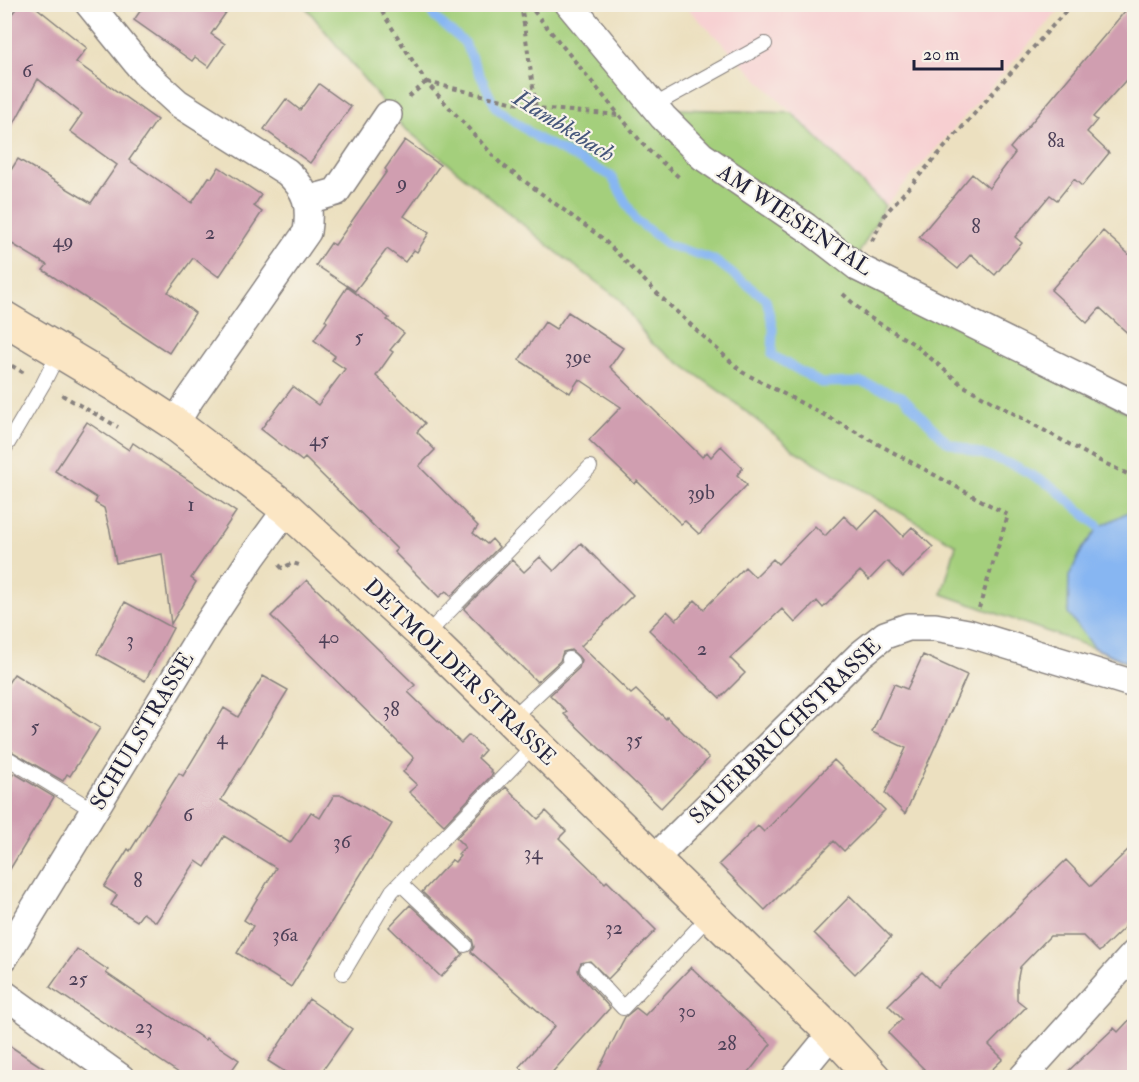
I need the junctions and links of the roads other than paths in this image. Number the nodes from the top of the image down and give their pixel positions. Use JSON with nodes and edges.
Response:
{"nodes":[{"id":1,"x":89,"y":4,"type":"edge"},
{"id":2,"x":569,"y":4,"type":"edge"},
{"id":3,"x":765,"y":44,"type":"dead end"},
{"id":4,"x":653,"y":106,"type":"junction"},
{"id":5,"x":388,"y":115,"type":"dead end"},
{"id":6,"x":307,"y":200,"type":"junction"},
{"id":7,"x":4,"y":318,"type":"edge"},
{"id":8,"x":60,"y":350,"type":"junction"},
{"id":9,"x":1134,"y":404,"type":"edge"},
{"id":10,"x":175,"y":424,"type":"junction"},
{"id":11,"x":4,"y":450,"type":"edge"},
{"id":12,"x":590,"y":467,"type":"dead end"},
{"id":13,"x":287,"y":509,"type":"junction"},
{"id":14,"x":425,"y":636,"type":"junction"},
{"id":15,"x":569,"y":659,"type":"dead end"},
{"id":16,"x":1134,"y":684,"type":"edge"},
{"id":17,"x":510,"y":720,"type":"junction"},
{"id":18,"x":535,"y":744,"type":"junction"},
{"id":19,"x":4,"y":756,"type":"edge"},
{"id":20,"x":93,"y":810,"type":"junction"},
{"id":21,"x":654,"y":859,"type":"junction"},
{"id":22,"x":400,"y":883,"type":"junction"},
{"id":23,"x":711,"y":914,"type":"junction"},
{"id":24,"x":465,"y":945,"type":"dead end"},
{"id":25,"x":1134,"y":954,"type":"edge"},
{"id":26,"x":4,"y":958,"type":"edge"},
{"id":27,"x":587,"y":969,"type":"dead end"},
{"id":28,"x":343,"y":973,"type":"dead end"},
{"id":29,"x":4,"y":994,"type":"edge"},
{"id":30,"x":832,"y":1033,"type":"junction"},
{"id":31,"x":121,"y":1077,"type":"edge"},
{"id":32,"x":795,"y":1077,"type":"edge"},
{"id":33,"x":874,"y":1077,"type":"edge"},
{"id":34,"x":1022,"y":1077,"type":"edge"}],
"edges":[{"from":1,"to":6,"type":"street"},
{"from":2,"to":4,"type":"street","name":"AM WIESENTAL"},
{"from":3,"to":4,"type":"lane"},
{"from":4,"to":9,"type":"street","name":"AM WIESENTAL"},
{"from":5,"to":6,"type":"street"},
{"from":6,"to":10,"type":"street"},
{"from":7,"to":8,"type":"main road","name":"DETMOLDER STRASSE"},
{"from":8,"to":10,"type":"main road","name":"DETMOLDER STRASSE"},
{"from":8,"to":11,"type":"lane"},
{"from":10,"to":13,"type":"main road","name":"DETMOLDER STRASSE"},
{"from":12,"to":14,"type":"lane"},
{"from":13,"to":14,"type":"main road","name":"DETMOLDER STRASSE"},
{"from":13,"to":20,"type":"street","name":"SCHULSTRASSE"},
{"from":14,"to":17,"type":"main road","name":"DETMOLDER STRASSE"},
{"from":15,"to":17,"type":"lane"},
{"from":16,"to":21,"type":"street","name":"SAUERBRUCHSTRASSE"},
{"from":17,"to":18,"type":"main road","name":"DETMOLDER STRASSE"},
{"from":18,"to":21,"type":"main road","name":"DETMOLDER STRASSE"},
{"from":18,"to":22,"type":"lane"},
{"from":19,"to":20,"type":"lane"},
{"from":20,"to":26,"type":"street","name":"SCHULSTRASSE"},
{"from":21,"to":23,"type":"main road","name":"DETMOLDER STRASSE"},
{"from":22,"to":24,"type":"lane"},
{"from":22,"to":28,"type":"lane"},
{"from":23,"to":27,"type":"lane"},
{"from":23,"to":30,"type":"main road","name":"DETMOLDER STRASSE"},
{"from":25,"to":34,"type":"street"},
{"from":29,"to":31,"type":"street"},
{"from":30,"to":32,"type":"street"},
{"from":30,"to":33,"type":"main road","name":"DETMOLDER STRASSE"}]}
